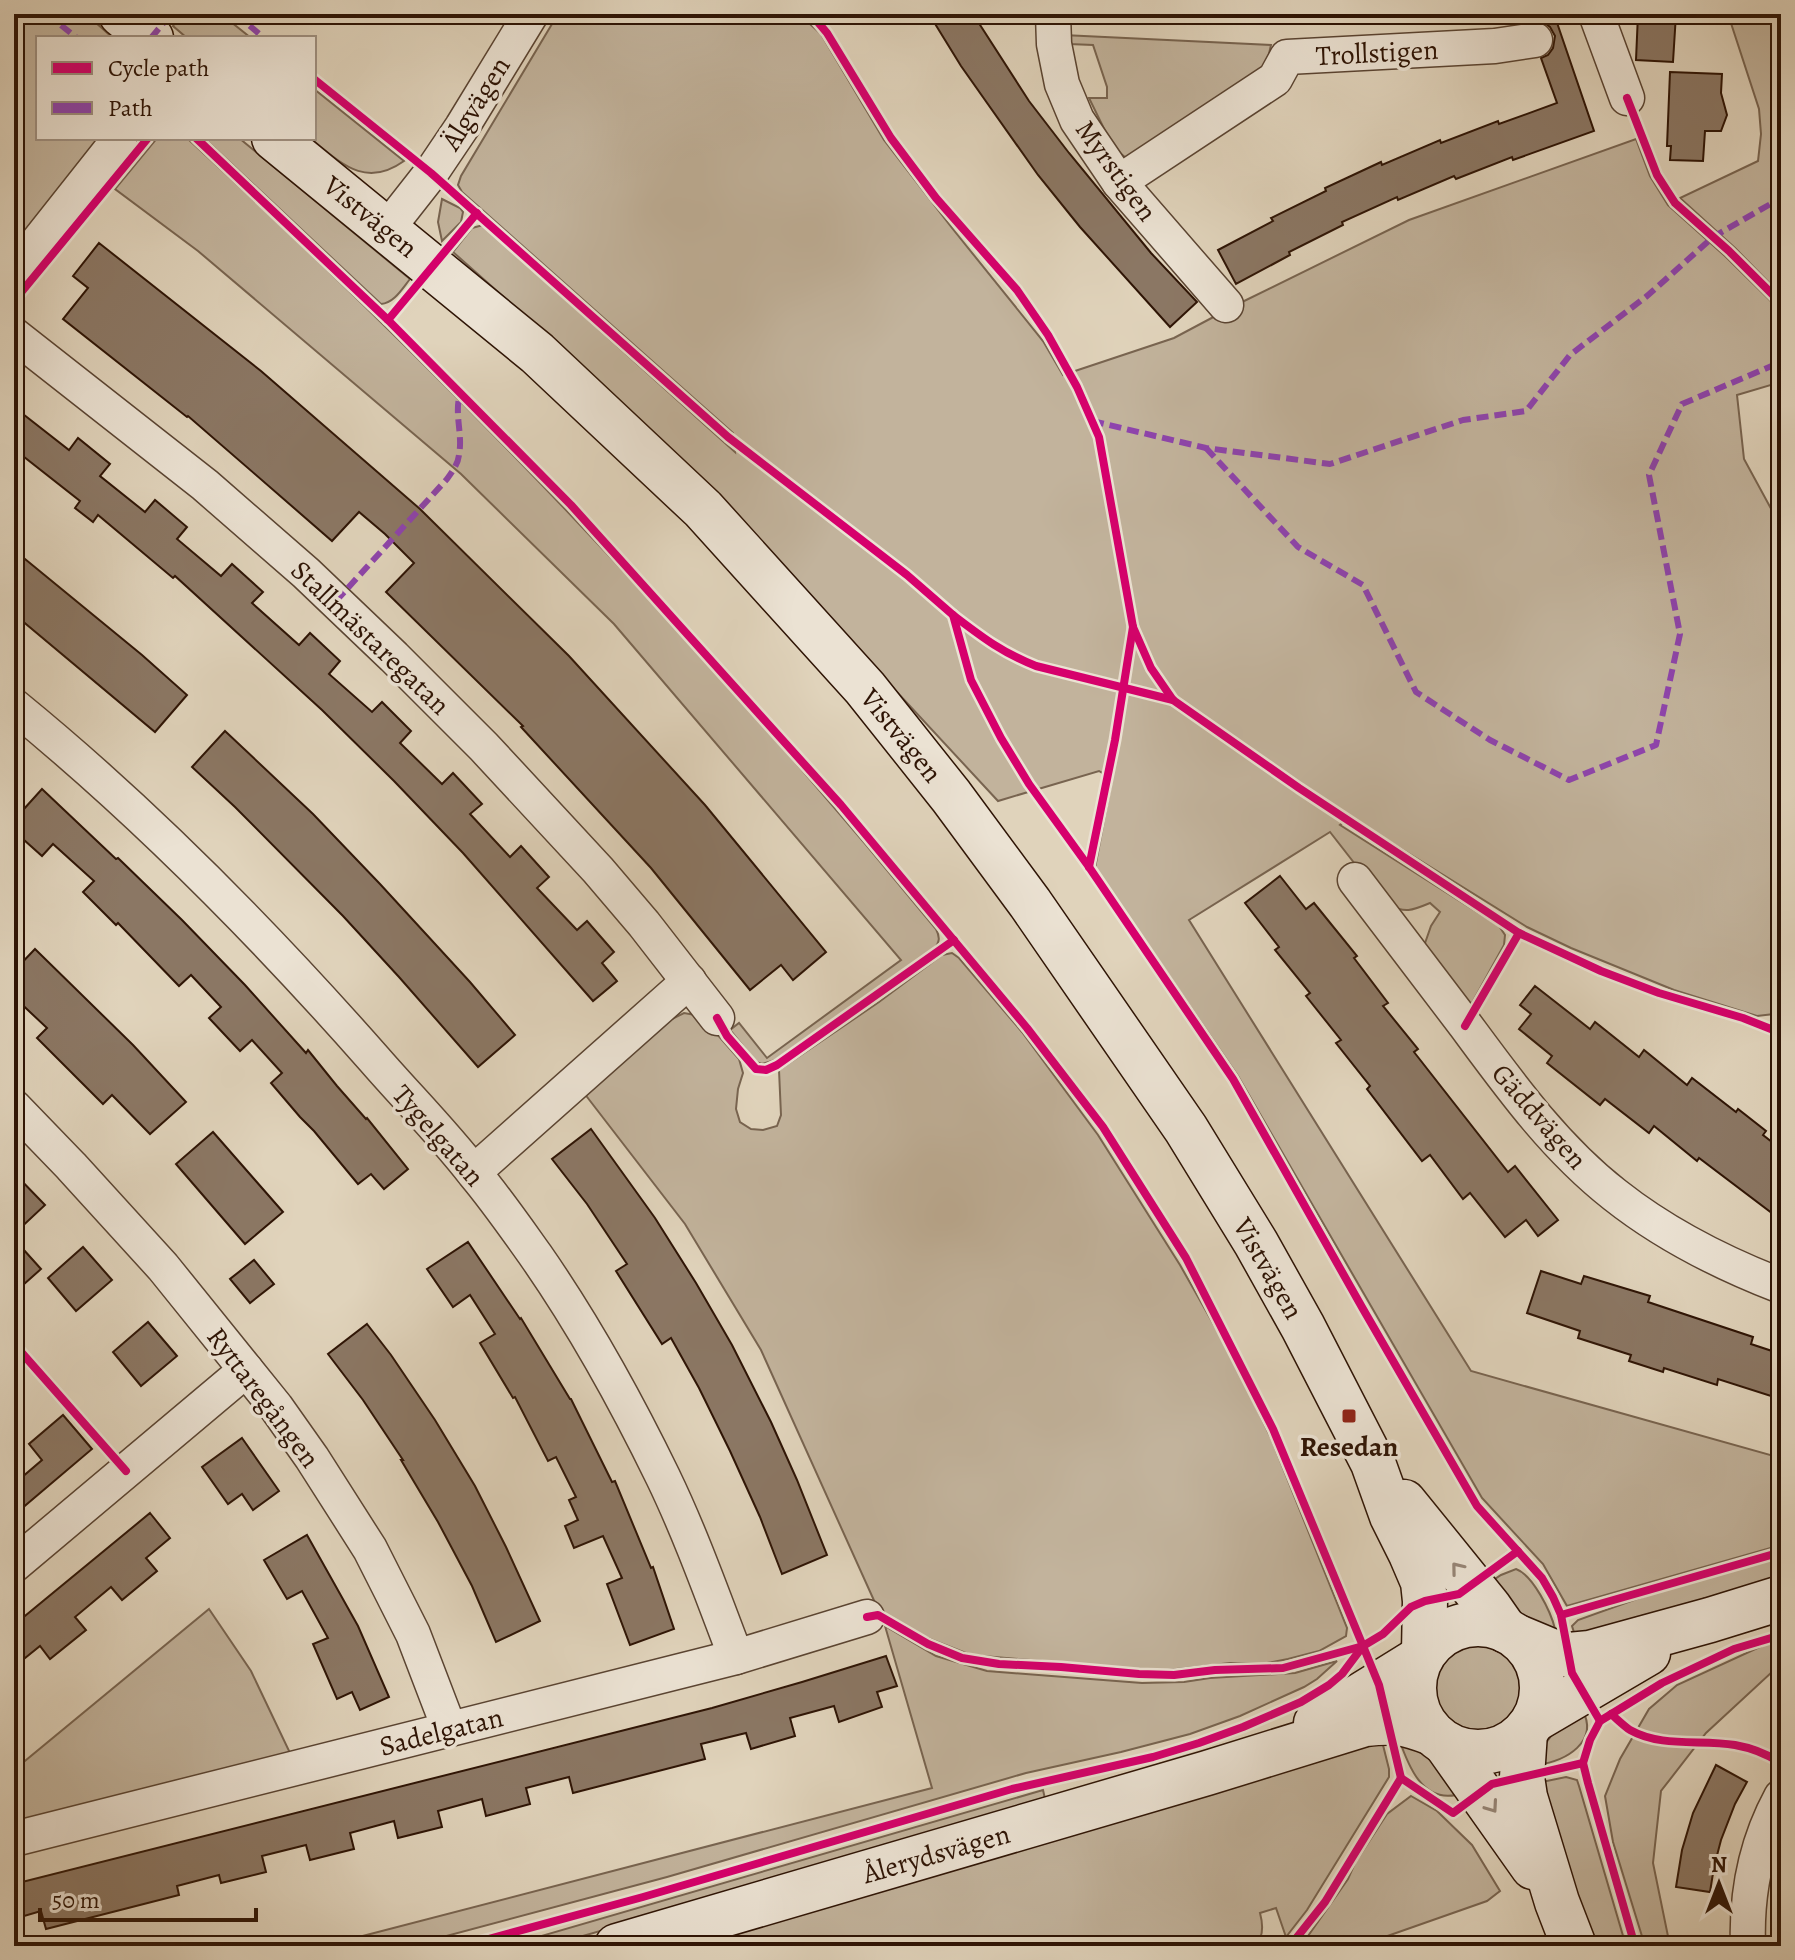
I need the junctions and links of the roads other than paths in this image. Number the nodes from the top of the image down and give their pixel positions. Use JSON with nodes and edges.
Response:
{"nodes":[{"id":1,"x":121,"y":14,"type":"edge"},
{"id":2,"x":531,"y":14,"type":"edge"},
{"id":3,"x":1053,"y":14,"type":"edge"},
{"id":4,"x":1596,"y":14,"type":"edge"},
{"id":5,"x":148,"y":36,"type":"edge"},
{"id":6,"x":1535,"y":40,"type":"dead end"},
{"id":7,"x":1627,"y":98,"type":"dead end"},
{"id":8,"x":118,"y":140,"type":"edge"},
{"id":9,"x":276,"y":140,"type":"edge"},
{"id":10,"x":1119,"y":182,"type":"junction"},
{"id":11,"x":387,"y":229,"type":"junction"},
{"id":12,"x":14,"y":272,"type":"edge"},
{"id":13,"x":1226,"y":305,"type":"dead end"},
{"id":14,"x":14,"y":335,"type":"edge"},
{"id":15,"x":14,"y":706,"type":"edge"},
{"id":16,"x":1355,"y":880,"type":"dead end"},
{"id":17,"x":689,"y":981,"type":"junction"},
{"id":18,"x":717,"y":1018,"type":"dead end"},
{"id":19,"x":14,"y":1107,"type":"edge"},
{"id":20,"x":474,"y":1172,"type":"junction"},
{"id":21,"x":1781,"y":1286,"type":"edge"},
{"id":22,"x":246,"y":1370,"type":"junction"},
{"id":23,"x":1373,"y":1463,"type":"junction"},
{"id":24,"x":14,"y":1565,"type":"edge"},
{"id":25,"x":1781,"y":1598,"type":"edge"},
{"id":26,"x":867,"y":1617,"type":"dead end"},
{"id":27,"x":1710,"y":1620,"type":"junction"},
{"id":28,"x":1512,"y":1634,"type":"junction"},
{"id":29,"x":1422,"y":1655,"type":"junction"},
{"id":30,"x":736,"y":1657,"type":"junction"},
{"id":31,"x":1530,"y":1726,"type":"junction"},
{"id":32,"x":449,"y":1728,"type":"junction"},
{"id":33,"x":1439,"y":1738,"type":"junction"},
{"id":34,"x":1255,"y":1758,"type":"junction"},
{"id":35,"x":1781,"y":1797,"type":"edge"},
{"id":36,"x":14,"y":1839,"type":"edge"},
{"id":37,"x":1557,"y":1902,"type":"junction"},
{"id":38,"x":617,"y":1946,"type":"edge"},
{"id":39,"x":1574,"y":1946,"type":"edge"},
{"id":40,"x":1748,"y":1946,"type":"edge"}],
"edges":[{"from":1,"to":5,"type":"main road"},
{"from":2,"to":11,"type":"street","name":"Älgvägen"},
{"from":3,"to":10,"type":"street","name":"Myrstigen"},
{"from":4,"to":7,"type":"street"},
{"from":6,"to":10,"type":"street","name":"Trollstigen"},
{"from":8,"to":12,"type":"street"},
{"from":9,"to":11,"type":"main road","name":"Vistvägen"},
{"from":10,"to":13,"type":"street","name":"Myrstigen"},
{"from":11,"to":23,"type":"main road","name":"Vistvägen"},
{"from":14,"to":17,"type":"street","name":"Stallmästaregatan"},
{"from":15,"to":20,"type":"street","name":"Tygelgatan"},
{"from":16,"to":21,"type":"street","name":"Gäddvägen"},
{"from":17,"to":18,"type":"street","name":"Stallmästaregatan"},
{"from":17,"to":20,"type":"street"},
{"from":19,"to":22,"type":"street","name":"Ryttaregången"},
{"from":20,"to":30,"type":"street","name":"Tygelgatan"},
{"from":22,"to":24,"type":"street"},
{"from":22,"to":32,"type":"street","name":"Ryttaregången"},
{"from":28,"to":23,"type":"main road","name":"Vistvägen","one_way":true},
{"from":23,"to":29,"type":"main road","name":"Vistvägen"},
{"from":25,"to":27,"type":"main road"},
{"from":26,"to":30,"type":"street","name":"Sadelgatan"},
{"from":27,"to":28,"type":"main road"},
{"from":27,"to":31,"type":"main road"},
{"from":28,"to":29,"type":"main road"},
{"from":28,"to":31,"type":"main road"},
{"from":29,"to":33,"type":"main road"},
{"from":29,"to":34,"type":"main road","name":"Ålerydsvägen"},
{"from":30,"to":32,"type":"street","name":"Sadelgatan"},
{"from":31,"to":33,"type":"main road"},
{"from":31,"to":37,"type":"main road"},
{"from":32,"to":36,"type":"street","name":"Sadelgatan"},
{"from":33,"to":34,"type":"main road","name":"Ålerydsvägen"},
{"from":33,"to":37,"type":"main road","one_way":true},
{"from":34,"to":38,"type":"main road","name":"Ålerydsvägen"},
{"from":35,"to":40,"type":"street"},
{"from":37,"to":39,"type":"main road"}]}
